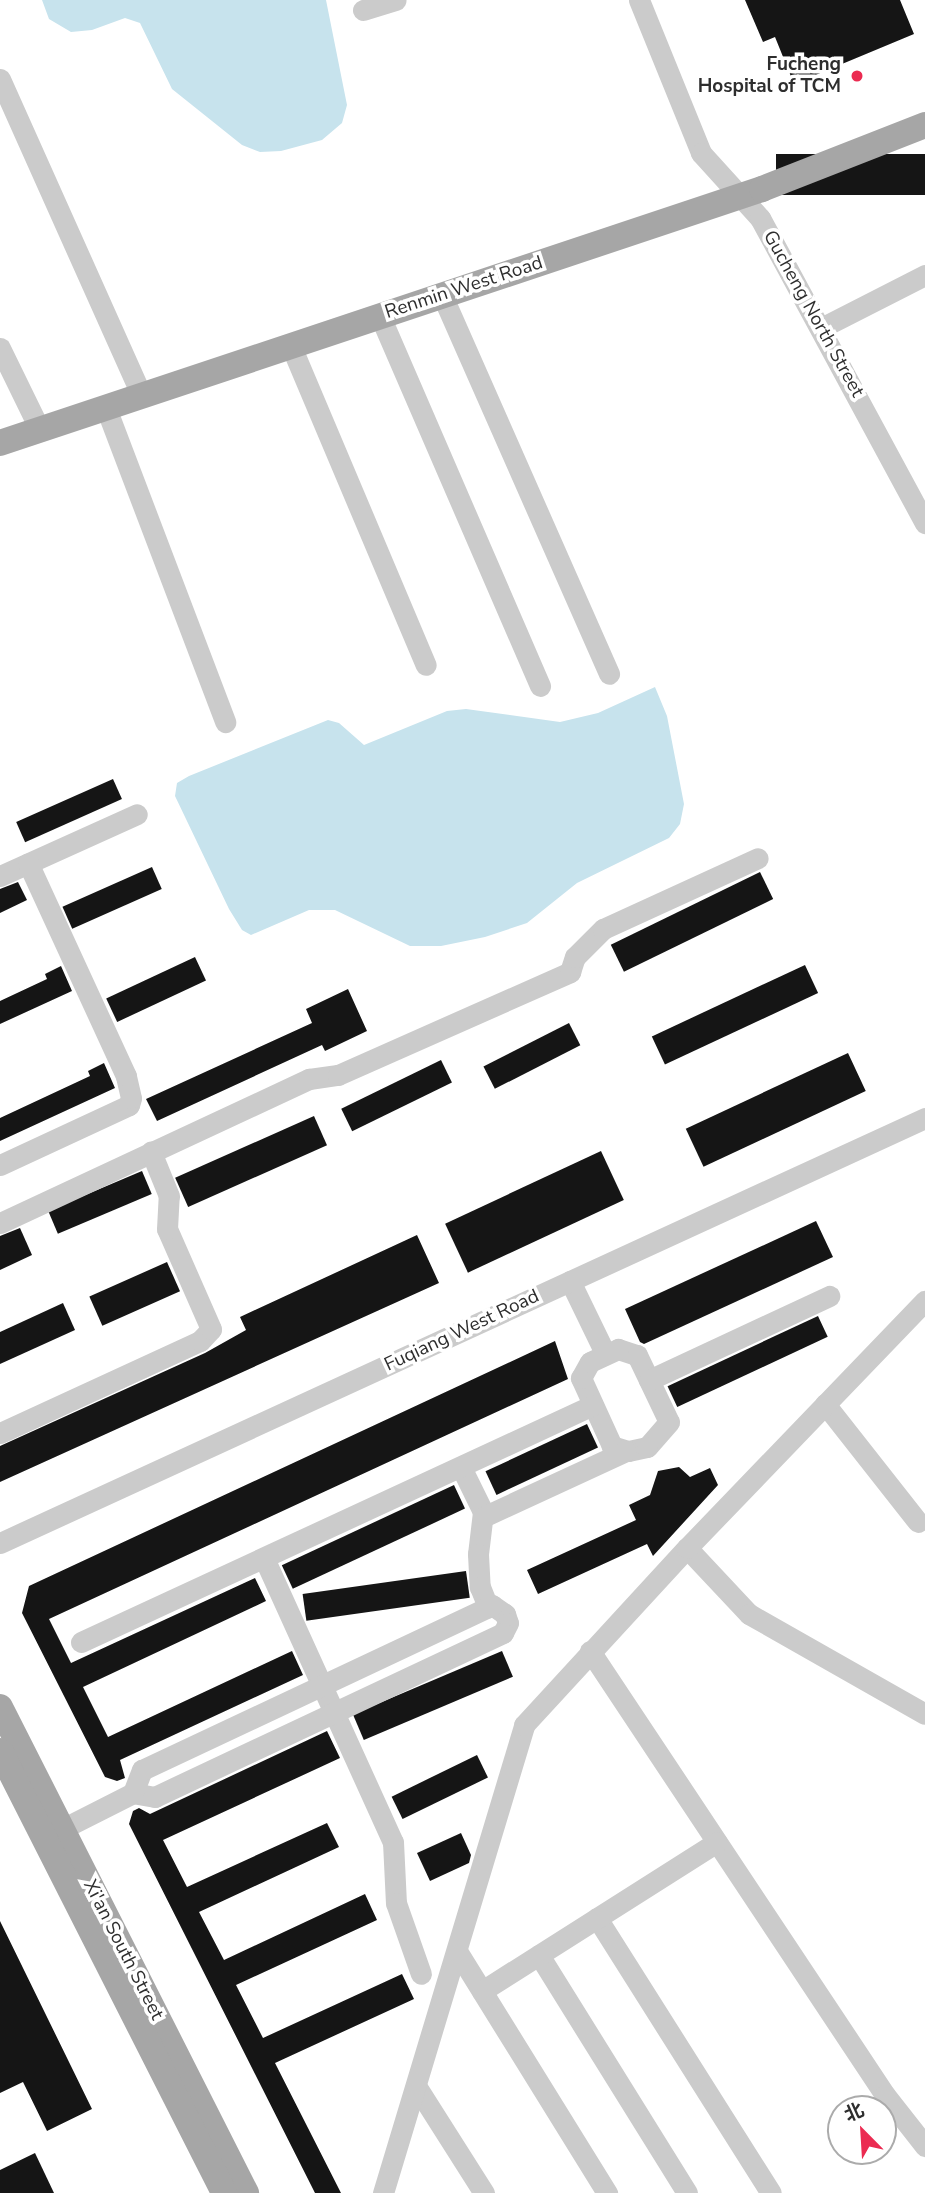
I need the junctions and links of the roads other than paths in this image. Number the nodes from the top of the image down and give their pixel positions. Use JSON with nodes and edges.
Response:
{"nodes":[{"id":1,"x":396,"y":0,"type":"edge"},
{"id":2,"x":639,"y":0,"type":"edge"},
{"id":3,"x":363,"y":10,"type":"dead end"},
{"id":4,"x":0,"y":79,"type":"edge"},
{"id":5,"x":925,"y":125,"type":"edge"},
{"id":6,"x":739,"y":197,"type":"junction"},
{"id":7,"x":925,"y":275,"type":"edge"},
{"id":8,"x":442,"y":295,"type":"junction"},
{"id":9,"x":380,"y":316,"type":"junction"},
{"id":10,"x":821,"y":328,"type":"junction"},
{"id":11,"x":291,"y":346,"type":"junction"},
{"id":12,"x":0,"y":348,"type":"edge"},
{"id":13,"x":142,"y":396,"type":"junction"},
{"id":14,"x":106,"y":408,"type":"junction"},
{"id":15,"x":40,"y":430,"type":"junction"},
{"id":16,"x":0,"y":443,"type":"edge"},
{"id":17,"x":923,"y":515,"type":"edge"},
{"id":18,"x":426,"y":664,"type":"dead end"},
{"id":19,"x":609,"y":674,"type":"dead end"},
{"id":20,"x":540,"y":686,"type":"dead end"},
{"id":21,"x":225,"y":722,"type":"dead end"},
{"id":22,"x":137,"y":814,"type":"dead end"},
{"id":23,"x":758,"y":858,"type":"dead end"},
{"id":24,"x":29,"y":863,"type":"junction"},
{"id":25,"x":0,"y":876,"type":"edge"},
{"id":26,"x":925,"y":1118,"type":"edge"},
{"id":27,"x":151,"y":1152,"type":"junction"},
{"id":28,"x":0,"y":1166,"type":"edge"},
{"id":29,"x":0,"y":1223,"type":"edge"},
{"id":30,"x":570,"y":1282,"type":"junction"},
{"id":31,"x":829,"y":1296,"type":"dead end"},
{"id":32,"x":925,"y":1301,"type":"edge"},
{"id":33,"x":605,"y":1353,"type":"junction"},
{"id":34,"x":649,"y":1380,"type":"junction"},
{"id":35,"x":825,"y":1404,"type":"junction"},
{"id":36,"x":593,"y":1405,"type":"junction"},
{"id":37,"x":0,"y":1433,"type":"edge"},
{"id":38,"x":626,"y":1451,"type":"junction"},
{"id":39,"x":461,"y":1466,"type":"junction"},
{"id":40,"x":483,"y":1517,"type":"junction"},
{"id":41,"x":918,"y":1522,"type":"dead end"},
{"id":42,"x":0,"y":1544,"type":"edge"},
{"id":43,"x":687,"y":1548,"type":"junction"},
{"id":44,"x":264,"y":1558,"type":"junction"},
{"id":45,"x":488,"y":1607,"type":"junction"},
{"id":46,"x":81,"y":1642,"type":"dead end"},
{"id":47,"x":590,"y":1651,"type":"junction"},
{"id":48,"x":323,"y":1685,"type":"junction"},
{"id":49,"x":0,"y":1707,"type":"edge"},
{"id":50,"x":335,"y":1712,"type":"junction"},
{"id":51,"x":925,"y":1714,"type":"edge"},
{"id":52,"x":0,"y":1751,"type":"edge"},
{"id":53,"x":133,"y":1793,"type":"junction"},
{"id":54,"x":62,"y":1829,"type":"junction"},
{"id":55,"x":717,"y":1842,"type":"junction"},
{"id":56,"x":597,"y":1918,"type":"junction"},
{"id":57,"x":457,"y":1951,"type":"junction"},
{"id":58,"x":539,"y":1955,"type":"junction"},
{"id":59,"x":421,"y":1974,"type":"dead end"},
{"id":60,"x":482,"y":1991,"type":"junction"},
{"id":61,"x":416,"y":2086,"type":"junction"},
{"id":62,"x":925,"y":2146,"type":"edge"},
{"id":63,"x":224,"y":2193,"type":"edge"},
{"id":64,"x":246,"y":2193,"type":"edge"},
{"id":65,"x":383,"y":2193,"type":"edge"},
{"id":66,"x":484,"y":2193,"type":"edge"},
{"id":67,"x":607,"y":2193,"type":"edge"},
{"id":68,"x":687,"y":2193,"type":"edge"},
{"id":69,"x":771,"y":2193,"type":"edge"}],
"edges":[{"from":1,"to":3,"type":"street"},
{"from":2,"to":6,"type":"street","name":"Gucheng North Street"},
{"from":4,"to":13,"type":"street"},
{"from":5,"to":6,"type":"main road","name":"Renmin West Road"},
{"from":6,"to":8,"type":"main road","name":"Renmin West Road"},
{"from":6,"to":10,"type":"street","name":"Gucheng North Street"},
{"from":7,"to":10,"type":"street"},
{"from":8,"to":9,"type":"main road","name":"Renmin West Road"},
{"from":8,"to":19,"type":"street"},
{"from":9,"to":11,"type":"main road","name":"Renmin West Road"},
{"from":9,"to":20,"type":"street"},
{"from":10,"to":17,"type":"street","name":"Gucheng North Street"},
{"from":11,"to":13,"type":"main road","name":"Renmin West Road"},
{"from":11,"to":18,"type":"street"},
{"from":12,"to":15,"type":"street"},
{"from":13,"to":14,"type":"main road","name":"Renmin West Road"},
{"from":14,"to":15,"type":"main road","name":"Renmin West Road"},
{"from":14,"to":21,"type":"street"},
{"from":15,"to":16,"type":"main road","name":"Renmin West Road"},
{"from":22,"to":24,"type":"street"},
{"from":23,"to":27,"type":"street"},
{"from":24,"to":25,"type":"street"},
{"from":24,"to":28,"type":"street"},
{"from":26,"to":30,"type":"street","name":"Fuqiang West Road"},
{"from":27,"to":29,"type":"street"},
{"from":27,"to":37,"type":"street"},
{"from":30,"to":33,"type":"street"},
{"from":30,"to":42,"type":"street","name":"Fuqiang West Road"},
{"from":31,"to":34,"type":"street"},
{"from":32,"to":35,"type":"street"},
{"from":33,"to":34,"type":"street"},
{"from":33,"to":36,"type":"street"},
{"from":34,"to":38,"type":"street"},
{"from":35,"to":41,"type":"street"},
{"from":35,"to":43,"type":"street"},
{"from":36,"to":38,"type":"street"},
{"from":36,"to":39,"type":"street"},
{"from":38,"to":40,"type":"street"},
{"from":39,"to":40,"type":"street"},
{"from":39,"to":44,"type":"street"},
{"from":40,"to":45,"type":"street"},
{"from":43,"to":47,"type":"street"},
{"from":43,"to":51,"type":"street"},
{"from":44,"to":46,"type":"street"},
{"from":44,"to":48,"type":"street"},
{"from":45,"to":48,"type":"street"},
{"from":45,"to":50,"type":"street"},
{"from":47,"to":55,"type":"street"},
{"from":47,"to":57,"type":"street"},
{"from":48,"to":50,"type":"street"},
{"from":48,"to":53,"type":"street"},
{"from":49,"to":54,"type":"main road","name":"Xi'an South Street"},
{"from":50,"to":53,"type":"street"},
{"from":50,"to":59,"type":"street"},
{"from":52,"to":63,"type":"main road","name":"Xi'an South Street"},
{"from":53,"to":54,"type":"street"},
{"from":54,"to":64,"type":"main road","name":"Xi'an South Street"},
{"from":55,"to":56,"type":"street"},
{"from":55,"to":62,"type":"street"},
{"from":56,"to":58,"type":"street"},
{"from":56,"to":69,"type":"street"},
{"from":57,"to":60,"type":"street"},
{"from":57,"to":61,"type":"street"},
{"from":58,"to":60,"type":"street"},
{"from":58,"to":68,"type":"street"},
{"from":60,"to":67,"type":"street"},
{"from":61,"to":65,"type":"street"},
{"from":61,"to":66,"type":"street"}]}
